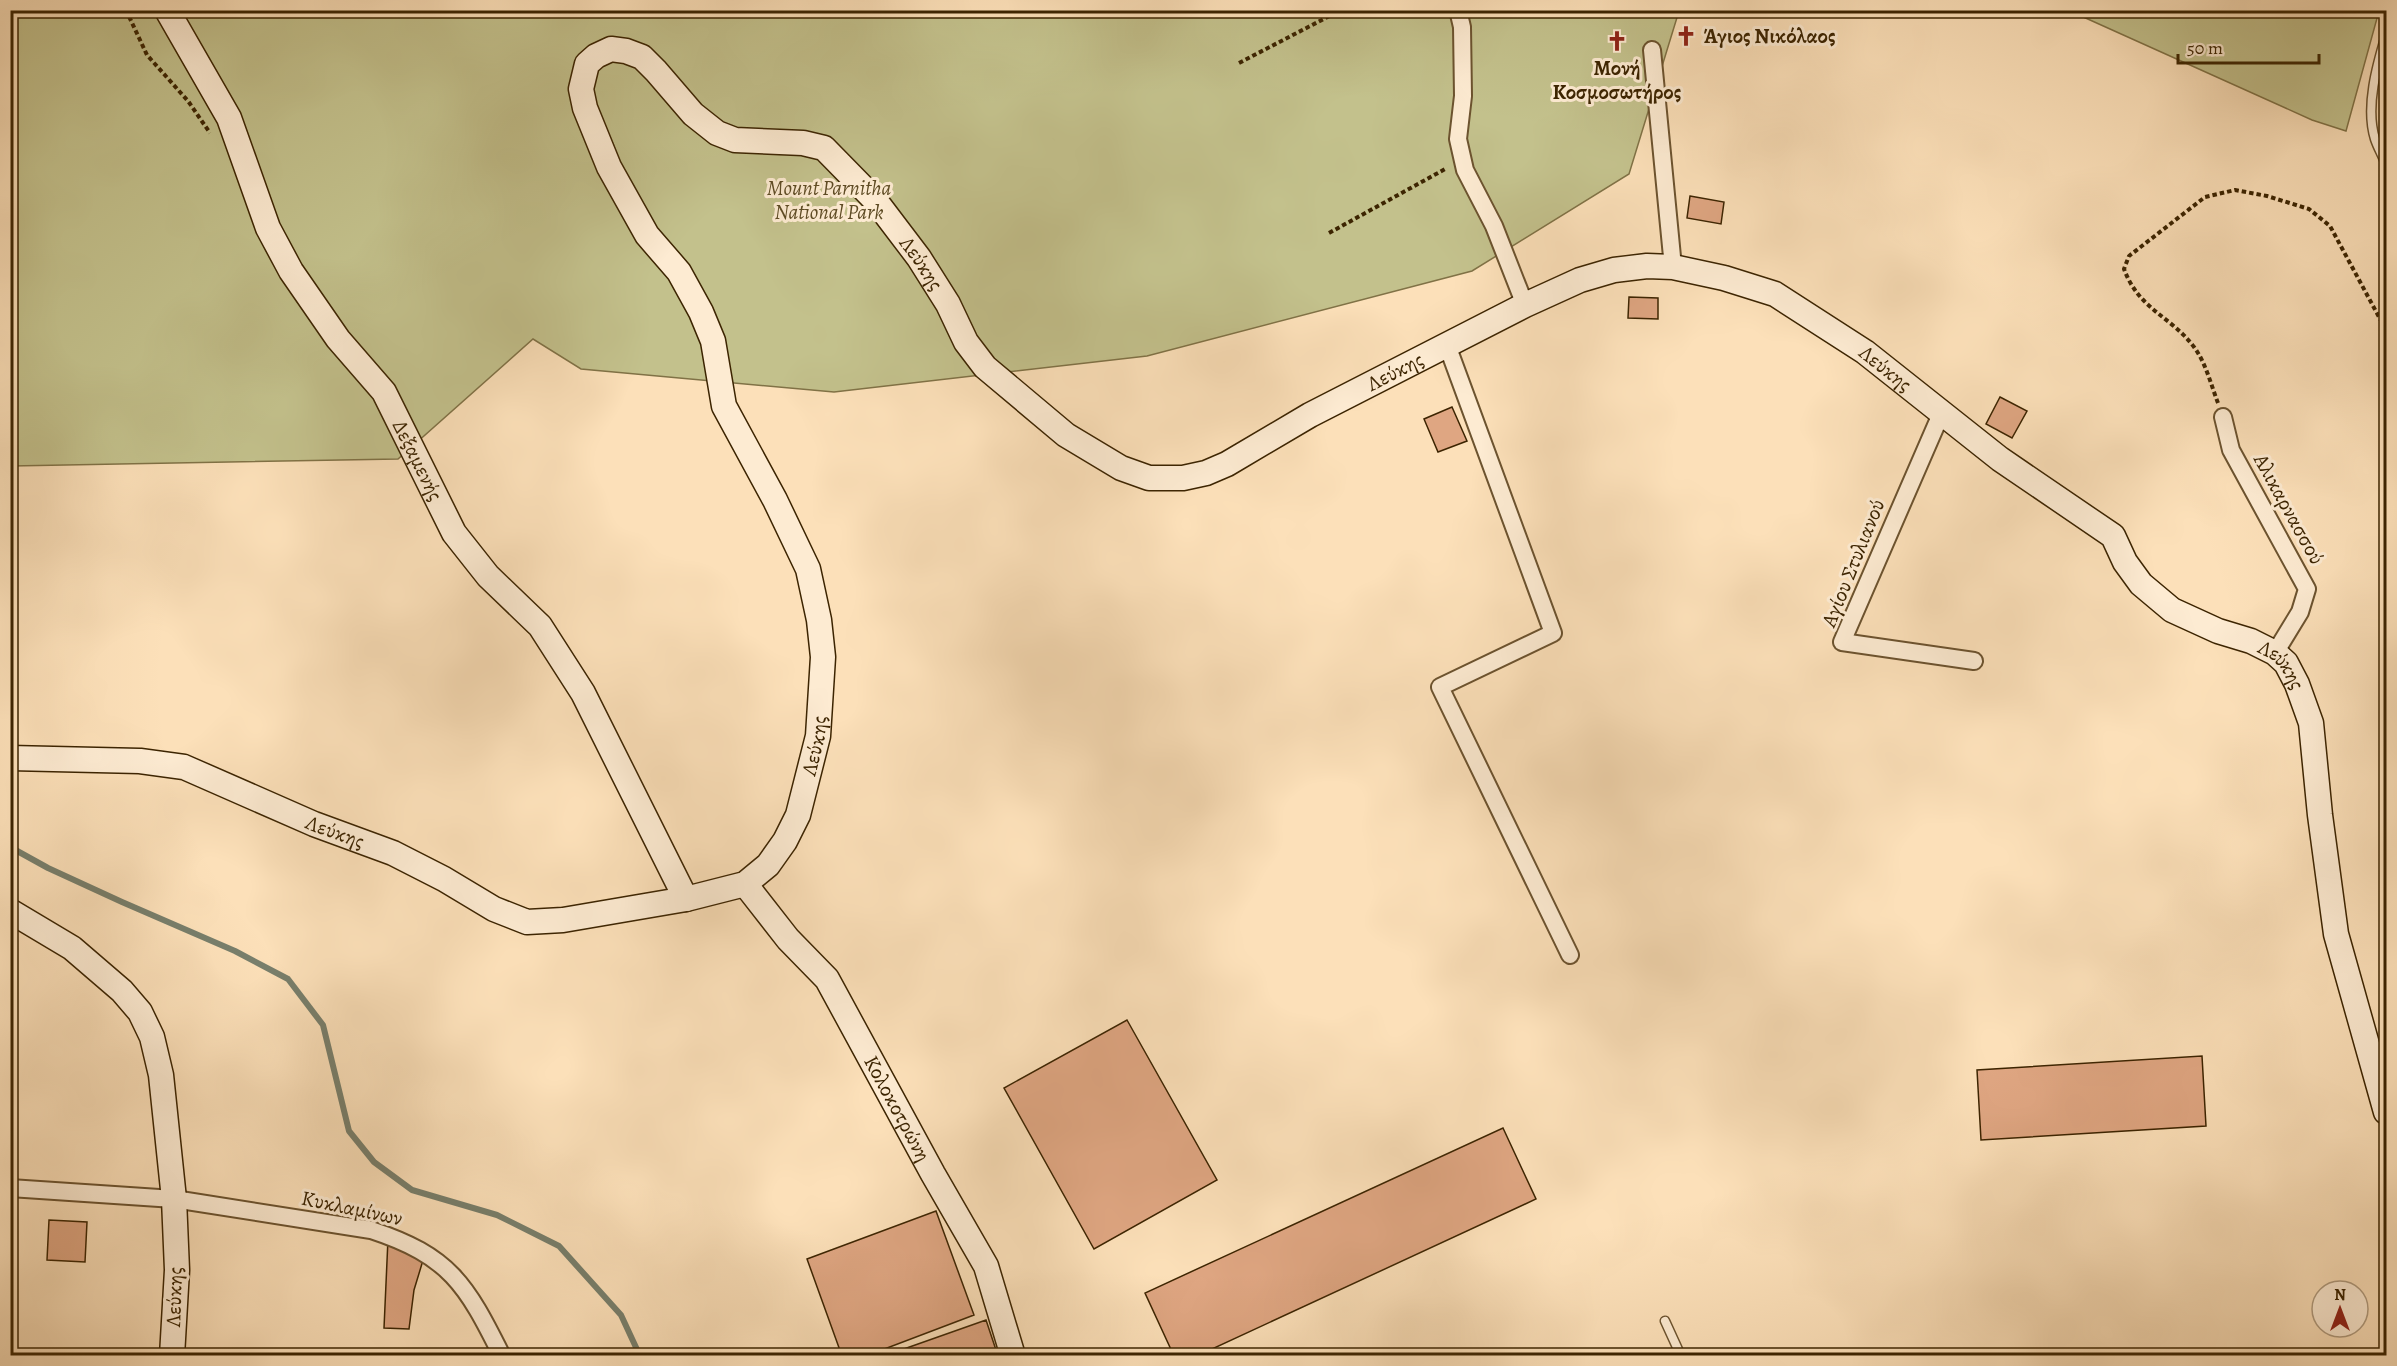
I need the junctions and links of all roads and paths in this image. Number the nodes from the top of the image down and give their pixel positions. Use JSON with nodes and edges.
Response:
{"nodes":[{"id":1,"x":126,"y":10,"type":"edge"},
{"id":2,"x":167,"y":10,"type":"edge"},
{"id":3,"x":1341,"y":10,"type":"edge"},
{"id":4,"x":1458,"y":10,"type":"edge"},
{"id":5,"x":2386,"y":34,"type":"edge"},
{"id":6,"x":1652,"y":50,"type":"dead end"},
{"id":7,"x":1239,"y":63,"type":"dead end"},
{"id":8,"x":213,"y":139,"type":"dead end"},
{"id":9,"x":1463,"y":160,"type":"junction"},
{"id":10,"x":2386,"y":165,"type":"edge"},
{"id":11,"x":1329,"y":233,"type":"dead end"},
{"id":12,"x":1673,"y":267,"type":"junction"},
{"id":13,"x":1525,"y":305,"type":"junction"},
{"id":14,"x":2386,"y":330,"type":"edge"},
{"id":15,"x":1447,"y":345,"type":"junction"},
{"id":16,"x":1941,"y":414,"type":"junction"},
{"id":17,"x":2223,"y":417,"type":"joint"},
{"id":18,"x":2275,"y":653,"type":"junction"},
{"id":19,"x":1974,"y":660,"type":"dead end"},
{"id":20,"x":10,"y":758,"type":"edge"},
{"id":21,"x":745,"y":884,"type":"junction"},
{"id":22,"x":686,"y":899,"type":"junction"},
{"id":23,"x":10,"y":911,"type":"edge"},
{"id":24,"x":1570,"y":955,"type":"dead end"},
{"id":25,"x":2386,"y":1112,"type":"edge"},
{"id":26,"x":10,"y":1188,"type":"edge"},
{"id":27,"x":174,"y":1199,"type":"junction"},
{"id":28,"x":1665,"y":1321,"type":"dead end"},
{"id":29,"x":172,"y":1356,"type":"edge"},
{"id":30,"x":502,"y":1356,"type":"edge"},
{"id":31,"x":1013,"y":1356,"type":"edge"},
{"id":32,"x":1681,"y":1356,"type":"edge"}],
"edges":[{"from":1,"to":8,"type":"path"},
{"from":2,"to":22,"type":"street","name":"Δεξαμενής"},
{"from":3,"to":7,"type":"path"},
{"from":4,"to":9,"type":"street"},
{"from":5,"to":10,"type":"lane"},
{"from":6,"to":12,"type":"street"},
{"from":9,"to":11,"type":"path"},
{"from":9,"to":13,"type":"street"},
{"from":12,"to":13,"type":"street","name":"Λεύκης"},
{"from":12,"to":16,"type":"street","name":"Λεύκης"},
{"from":13,"to":15,"type":"street","name":"Λεύκης"},
{"from":14,"to":17,"type":"path"},
{"from":15,"to":21,"type":"street","name":"Λεύκης"},
{"from":15,"to":24,"type":"street"},
{"from":16,"to":18,"type":"street","name":"Λεύκης"},
{"from":16,"to":19,"type":"street","name":"Αγίου Στυλιανού"},
{"from":17,"to":18,"type":"street","name":"Αλικαρνασσού"},
{"from":18,"to":25,"type":"street","name":"Λεύκης"},
{"from":20,"to":22,"type":"street","name":"Λεύκης"},
{"from":21,"to":22,"type":"street","name":"Λεύκης"},
{"from":21,"to":31,"type":"street","name":"Κολοκοτρώνη"},
{"from":23,"to":27,"type":"street","name":"Λεύκης"},
{"from":26,"to":27,"type":"street","name":"Κυκλαμίνων"},
{"from":27,"to":29,"type":"street","name":"Λεύκης"},
{"from":27,"to":30,"type":"street","name":"Κυκλαμίνων"},
{"from":28,"to":32,"type":"lane"}]}
